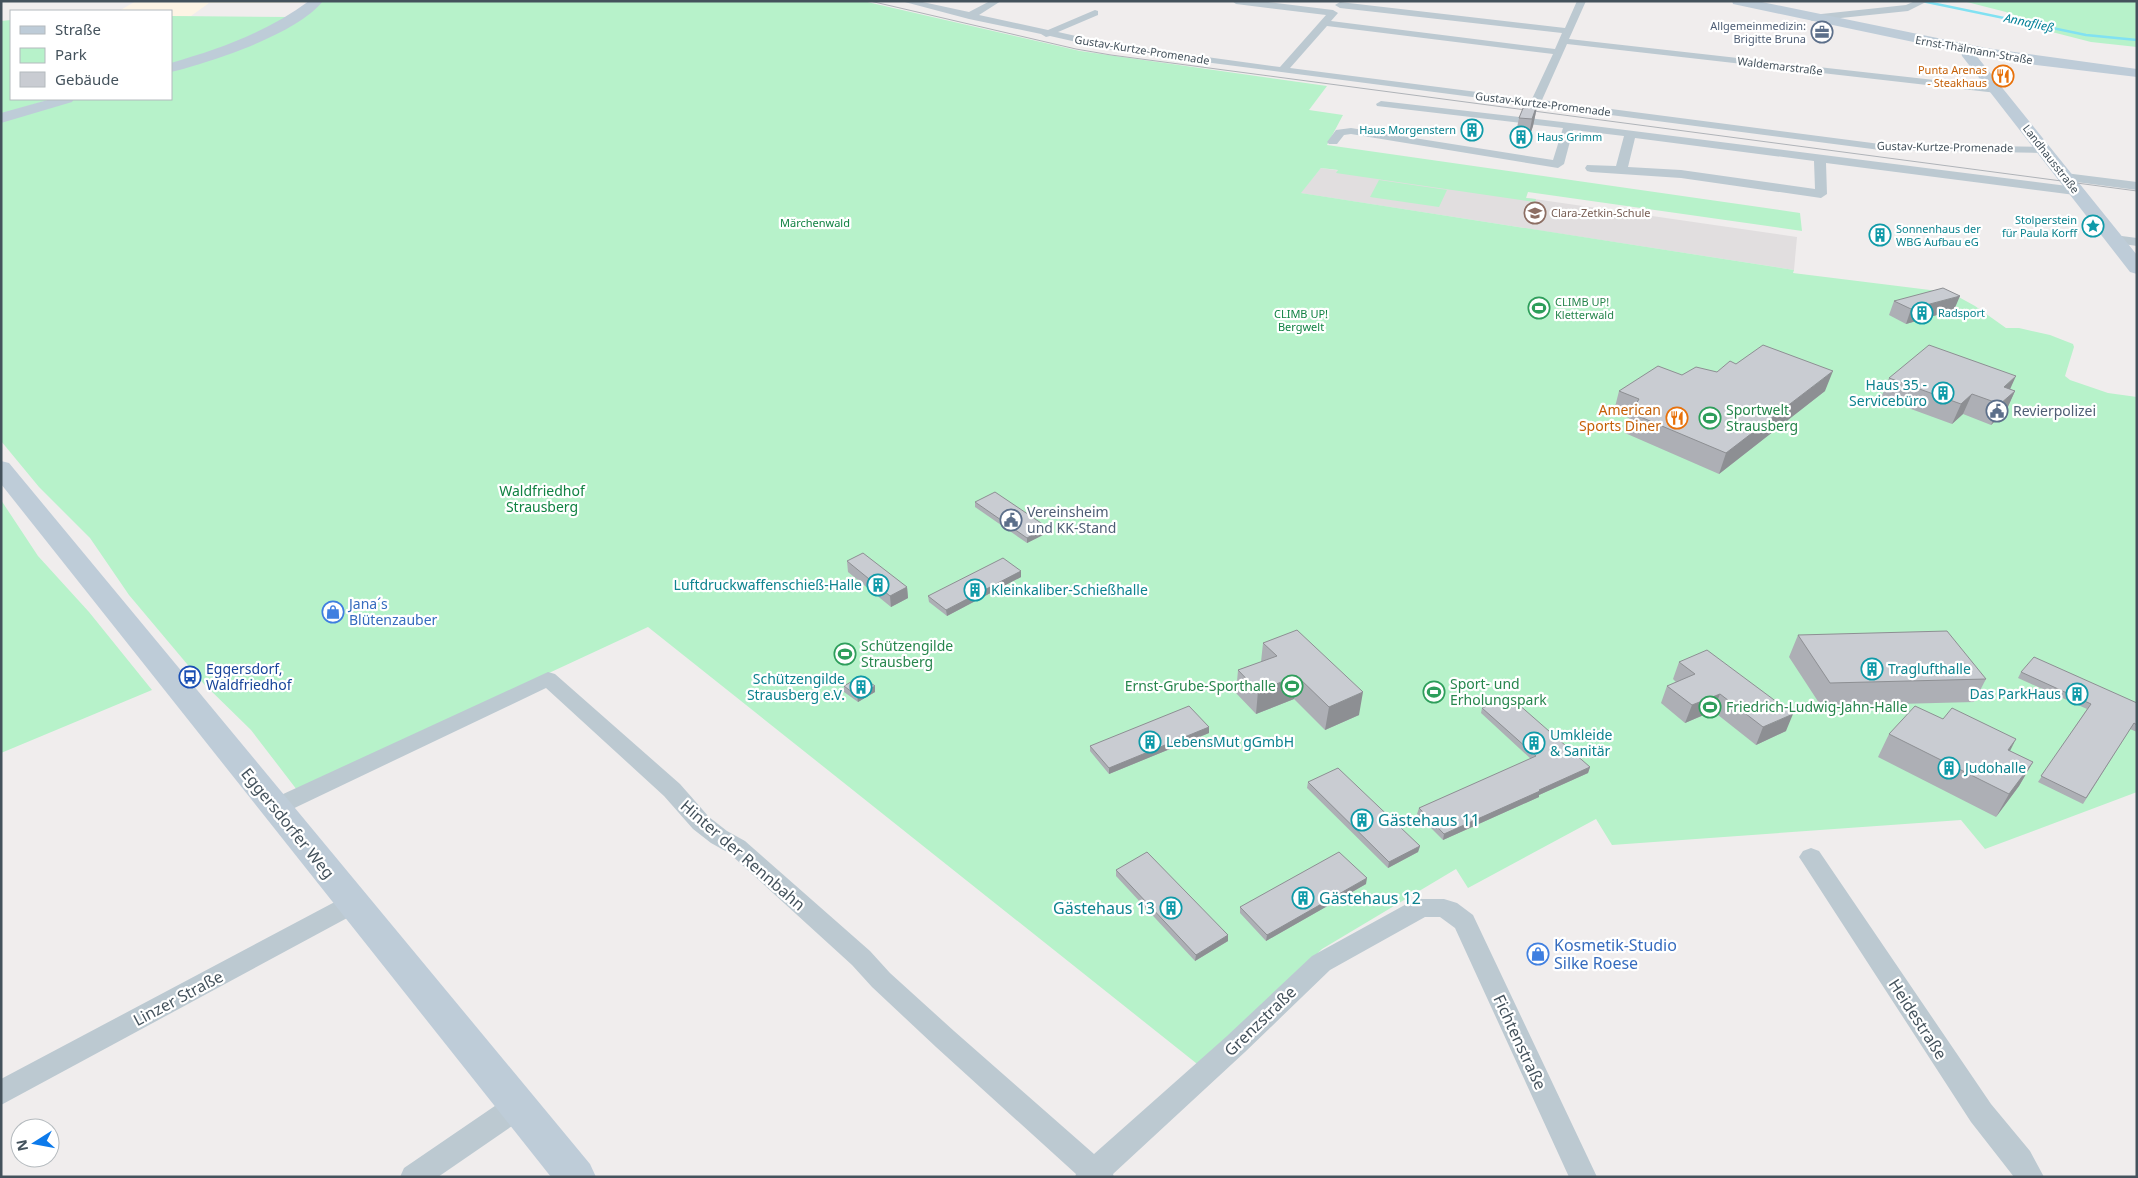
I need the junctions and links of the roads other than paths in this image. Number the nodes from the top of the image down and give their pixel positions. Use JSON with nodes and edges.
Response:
{"nodes":[{"id":1,"x":317,"y":1,"type":"edge"},
{"id":2,"x":905,"y":1,"type":"edge"},
{"id":3,"x":997,"y":1,"type":"edge"},
{"id":4,"x":1236,"y":1,"type":"edge"},
{"id":5,"x":1582,"y":1,"type":"edge"},
{"id":6,"x":1738,"y":1,"type":"edge"},
{"id":7,"x":1921,"y":2,"type":"edge"},
{"id":8,"x":1341,"y":3,"type":"edge"},
{"id":9,"x":1095,"y":13,"type":"dead end"},
{"id":10,"x":1333,"y":13,"type":"junction"},
{"id":11,"x":969,"y":16,"type":"junction"},
{"id":12,"x":1812,"y":18,"type":"junction"},
{"id":13,"x":1324,"y":22,"type":"junction"},
{"id":14,"x":1046,"y":34,"type":"junction"},
{"id":15,"x":1566,"y":36,"type":"junction"},
{"id":16,"x":1969,"y":50,"type":"junction"},
{"id":17,"x":1559,"y":52,"type":"junction"},
{"id":18,"x":172,"y":68,"type":"edge"},
{"id":19,"x":1283,"y":70,"type":"junction"},
{"id":20,"x":2137,"y":73,"type":"edge"},
{"id":21,"x":1997,"y":90,"type":"junction"},
{"id":22,"x":64,"y":100,"type":"edge"},
{"id":23,"x":1535,"y":103,"type":"junction"},
{"id":24,"x":1381,"y":104,"type":"dead end"},
{"id":25,"x":1,"y":118,"type":"edge"},
{"id":26,"x":1569,"y":126,"type":"junction"},
{"id":27,"x":1630,"y":134,"type":"junction"},
{"id":28,"x":1333,"y":142,"type":"dead end"},
{"id":29,"x":2043,"y":150,"type":"junction"},
{"id":30,"x":1820,"y":159,"type":"junction"},
{"id":31,"x":1591,"y":168,"type":"dead end"},
{"id":32,"x":1621,"y":171,"type":"junction"},
{"id":33,"x":2071,"y":185,"type":"junction"},
{"id":34,"x":2137,"y":186,"type":"edge"},
{"id":35,"x":2137,"y":194,"type":"edge"},
{"id":36,"x":2114,"y":239,"type":"junction"},
{"id":37,"x":2137,"y":242,"type":"edge"},
{"id":38,"x":2137,"y":268,"type":"edge"},
{"id":39,"x":1,"y":468,"type":"edge"},
{"id":40,"x":276,"y":807,"type":"junction"},
{"id":41,"x":1811,"y":857,"type":"dead end"},
{"id":42,"x":354,"y":903,"type":"junction"},
{"id":43,"x":1452,"y":911,"type":"joint"},
{"id":44,"x":1,"y":1093,"type":"edge"},
{"id":45,"x":518,"y":1106,"type":"junction"},
{"id":46,"x":1095,"y":1175,"type":"edge"},
{"id":47,"x":414,"y":1177,"type":"edge"},
{"id":48,"x":576,"y":1177,"type":"edge"},
{"id":49,"x":1583,"y":1177,"type":"edge"},
{"id":50,"x":2030,"y":1177,"type":"edge"}],
"edges":[{"from":1,"to":18,"type":"main road"},
{"from":2,"to":11,"type":"street","name":"Gustav-Kurtze-Promenade"},
{"from":3,"to":11,"type":"street"},
{"from":4,"to":10,"type":"street"},
{"from":5,"to":15,"type":"street"},
{"from":6,"to":12,"type":"main road","name":"Ernst-Thälmann-Straße"},
{"from":7,"to":12,"type":"street","name":"Ernst-Thälmann-Straße"},
{"from":8,"to":10,"type":"street"},
{"from":8,"to":15,"type":"street","name":"Waldemarstraße"},
{"from":9,"to":14,"type":"street","name":"Gustav-Kurtze-Promenade"},
{"from":10,"to":13,"type":"street"},
{"from":11,"to":14,"type":"street","name":"Gustav-Kurtze-Promenade"},
{"from":12,"to":16,"type":"main road","name":"Ernst-Thälmann-Straße"},
{"from":13,"to":17,"type":"street"},
{"from":13,"to":19,"type":"street"},
{"from":14,"to":19,"type":"street","name":"Gustav-Kurtze-Promenade"},
{"from":15,"to":17,"type":"street"},
{"from":15,"to":21,"type":"street","name":"Waldemarstraße"},
{"from":16,"to":20,"type":"main road","name":"Ernst-Thälmann-Straße"},
{"from":16,"to":21,"type":"main road","name":"Landhausstraße"},
{"from":17,"to":23,"type":"street"},
{"from":19,"to":23,"type":"street","name":"Gustav-Kurtze-Promenade"},
{"from":21,"to":29,"type":"main road","name":"Landhausstraße"},
{"from":22,"to":25,"type":"main road"},
{"from":23,"to":29,"type":"street","name":"Gustav-Kurtze-Promenade"},
{"from":24,"to":26,"type":"street","name":"Gustav-Kurtze-Promenade"},
{"from":26,"to":27,"type":"street","name":"Gustav-Kurtze-Promenade"},
{"from":26,"to":28,"type":"street","name":"Gustav-Kurtze-Promenade"},
{"from":27,"to":30,"type":"street","name":"Gustav-Kurtze-Promenade"},
{"from":27,"to":32,"type":"street"},
{"from":29,"to":33,"type":"main road","name":"Landhausstraße"},
{"from":30,"to":32,"type":"street"},
{"from":30,"to":33,"type":"street","name":"Gustav-Kurtze-Promenade"},
{"from":31,"to":32,"type":"street"},
{"from":33,"to":34,"type":"street"},
{"from":33,"to":35,"type":"street"},
{"from":33,"to":36,"type":"main road","name":"Landhausstraße"},
{"from":36,"to":37,"type":"street"},
{"from":36,"to":38,"type":"main road","name":"Landhausstraße"},
{"from":39,"to":40,"type":"main road","name":"Eggersdorfer Weg"},
{"from":40,"to":42,"type":"main road","name":"Eggersdorfer Weg"},
{"from":40,"to":46,"type":"street","name":"Hinter der Rennbahn"},
{"from":41,"to":50,"type":"street","name":"Heidestraße"},
{"from":42,"to":44,"type":"street","name":"Linzer Straße"},
{"from":42,"to":45,"type":"main road","name":"Eggersdorfer Weg"},
{"from":43,"to":46,"type":"street","name":"Grenzstraße"},
{"from":43,"to":49,"type":"street","name":"Fichtenstraße"},
{"from":45,"to":47,"type":"street"},
{"from":45,"to":48,"type":"main road","name":"Eggersdorfer Weg"}]}
